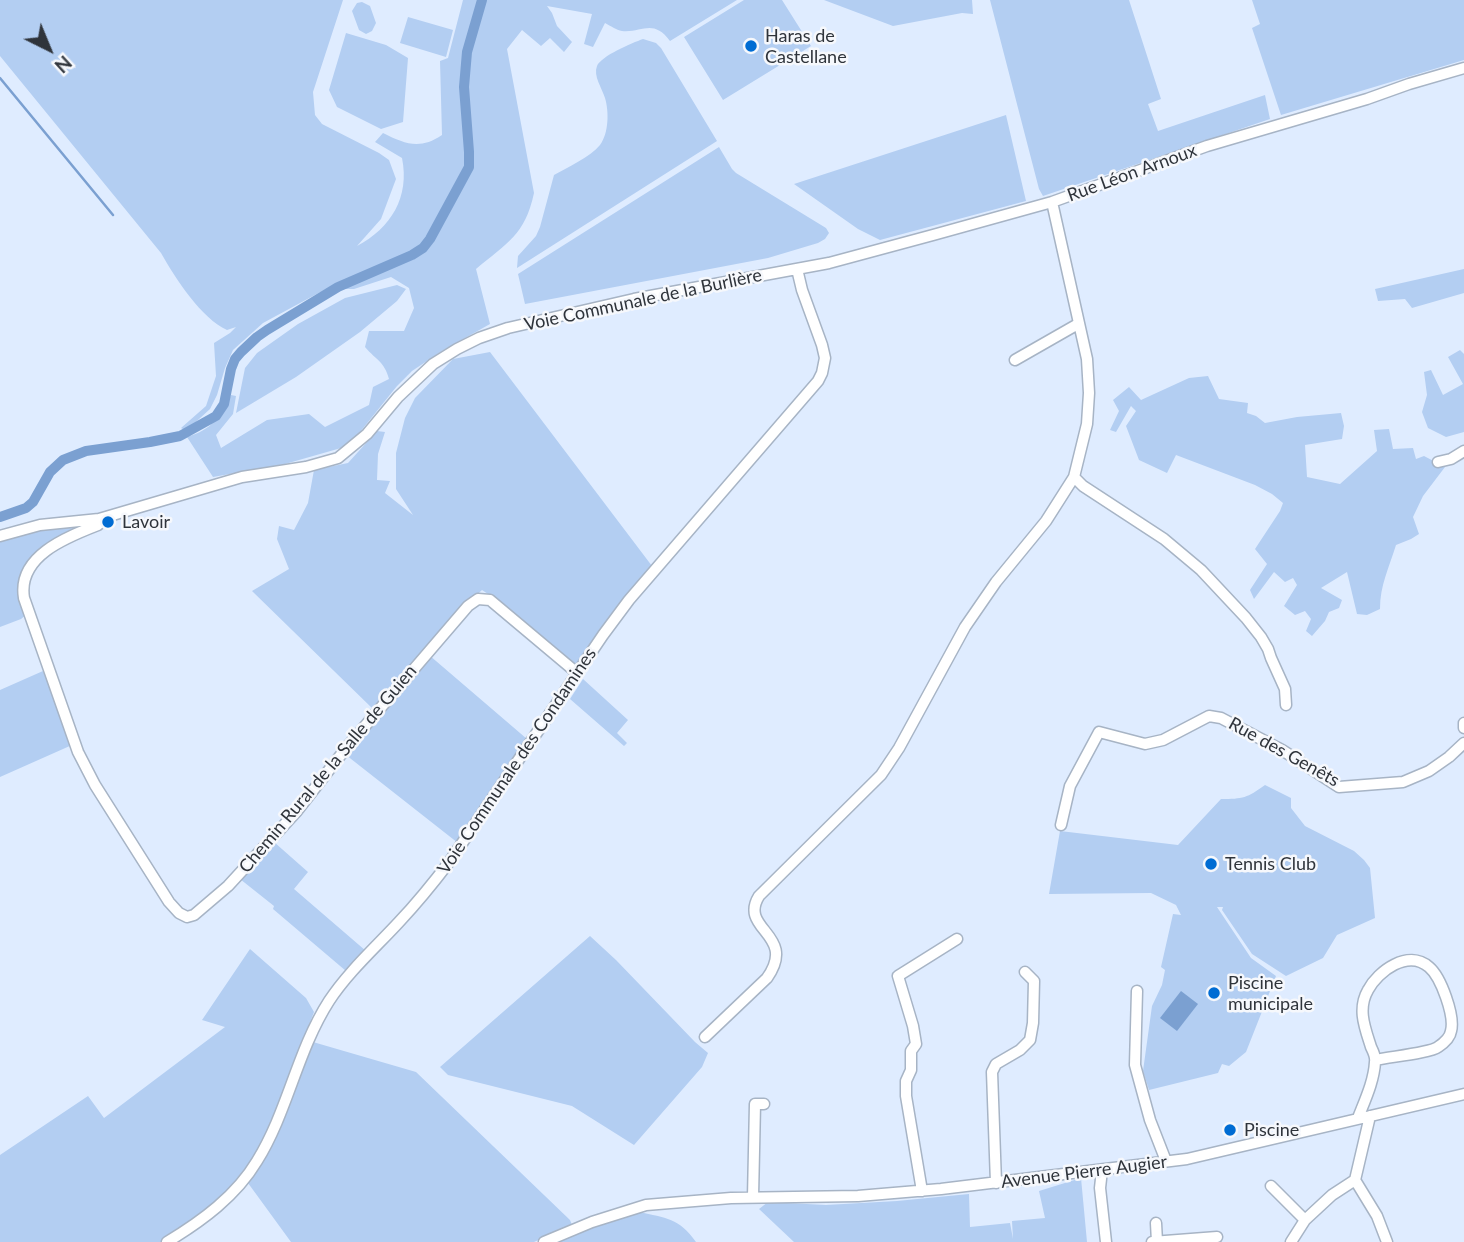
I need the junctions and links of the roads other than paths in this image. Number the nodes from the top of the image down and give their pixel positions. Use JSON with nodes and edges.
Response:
{"nodes":[{"id":1,"x":1464,"y":68,"type":"edge"},
{"id":2,"x":1052,"y":202,"type":"junction"},
{"id":3,"x":797,"y":269,"type":"junction"},
{"id":4,"x":1078,"y":324,"type":"junction"},
{"id":5,"x":1015,"y":360,"type":"dead end"},
{"id":6,"x":1464,"y":451,"type":"edge"},
{"id":7,"x":1438,"y":462,"type":"dead end"},
{"id":8,"x":1074,"y":477,"type":"junction"},
{"id":9,"x":99,"y":519,"type":"junction"},
{"id":10,"x":0,"y":536,"type":"edge"},
{"id":11,"x":577,"y":673,"type":"junction"},
{"id":12,"x":1286,"y":705,"type":"dead end"},
{"id":13,"x":1464,"y":723,"type":"edge"},
{"id":14,"x":1464,"y":728,"type":"edge"},
{"id":15,"x":1464,"y":743,"type":"edge"},
{"id":16,"x":1060,"y":825,"type":"dead end"},
{"id":17,"x":957,"y":939,"type":"dead end"},
{"id":18,"x":1024,"y":972,"type":"dead end"},
{"id":19,"x":1137,"y":991,"type":"dead end"},
{"id":20,"x":705,"y":1037,"type":"dead end"},
{"id":21,"x":1376,"y":1060,"type":"junction"},
{"id":22,"x":1371,"y":1084,"type":"junction"},
{"id":23,"x":1464,"y":1094,"type":"edge"},
{"id":24,"x":764,"y":1104,"type":"dead end"},
{"id":25,"x":1372,"y":1115,"type":"junction"},
{"id":26,"x":1358,"y":1118,"type":"junction"},
{"id":27,"x":1166,"y":1161,"type":"junction"},
{"id":28,"x":1102,"y":1170,"type":"junction"},
{"id":29,"x":1355,"y":1180,"type":"junction"},
{"id":30,"x":996,"y":1183,"type":"junction"},
{"id":31,"x":1271,"y":1186,"type":"dead end"},
{"id":32,"x":922,"y":1191,"type":"junction"},
{"id":33,"x":753,"y":1198,"type":"junction"},
{"id":34,"x":1305,"y":1220,"type":"junction"},
{"id":35,"x":1156,"y":1223,"type":"dead end"},
{"id":36,"x":1217,"y":1237,"type":"dead end"},
{"id":37,"x":167,"y":1242,"type":"edge"},
{"id":38,"x":544,"y":1242,"type":"edge"},
{"id":39,"x":1106,"y":1242,"type":"edge"},
{"id":40,"x":1155,"y":1242,"type":"edge"},
{"id":41,"x":1291,"y":1242,"type":"edge"},
{"id":42,"x":1387,"y":1242,"type":"edge"}],
"edges":[{"from":1,"to":2,"type":"street","name":"Rue Léon Arnoux"},
{"from":2,"to":3,"type":"street","name":"Rue Léon Arnoux"},
{"from":2,"to":4,"type":"street"},
{"from":3,"to":9,"type":"street","name":"Voie Communale de la Burlière"},
{"from":3,"to":11,"type":"street","name":"Voie Communale des Condamines"},
{"from":4,"to":5,"type":"street"},
{"from":4,"to":8,"type":"street"},
{"from":6,"to":7,"type":"street"},
{"from":8,"to":12,"type":"street"},
{"from":8,"to":20,"type":"street"},
{"from":9,"to":10,"type":"street","name":"Voie Communale de la Burlière"},
{"from":9,"to":11,"type":"street","name":"Chemin Rural de la Salle de Guien"},
{"from":11,"to":37,"type":"street","name":"Voie Communale des Condamines"},
{"from":13,"to":14,"type":"street"},
{"from":15,"to":16,"type":"street","name":"Rue des Genêts"},
{"from":17,"to":32,"type":"street"},
{"from":18,"to":30,"type":"street"},
{"from":19,"to":27,"type":"street"},
{"from":21,"to":21,"type":"street"},
{"from":21,"to":22,"type":"street"},
{"from":22,"to":25,"type":"street"},
{"from":22,"to":26,"type":"street"},
{"from":23,"to":25,"type":"street","name":"Avenue Pierre Augier"},
{"from":24,"to":33,"type":"street"},
{"from":25,"to":26,"type":"street","name":"Avenue Pierre Augier"},
{"from":25,"to":29,"type":"street"},
{"from":26,"to":27,"type":"street","name":"Avenue Pierre Augier"},
{"from":27,"to":28,"type":"street","name":"Avenue Pierre Augier"},
{"from":28,"to":30,"type":"street","name":"Avenue Pierre Augier"},
{"from":28,"to":39,"type":"street"},
{"from":29,"to":34,"type":"street"},
{"from":29,"to":42,"type":"street"},
{"from":30,"to":32,"type":"street","name":"Avenue Pierre Augier"},
{"from":31,"to":34,"type":"street"},
{"from":32,"to":33,"type":"street","name":"Avenue Pierre Augier"},
{"from":33,"to":38,"type":"street","name":"Avenue Pierre Augier"},
{"from":34,"to":41,"type":"street"},
{"from":35,"to":40,"type":"street"},
{"from":36,"to":40,"type":"street"}]}
